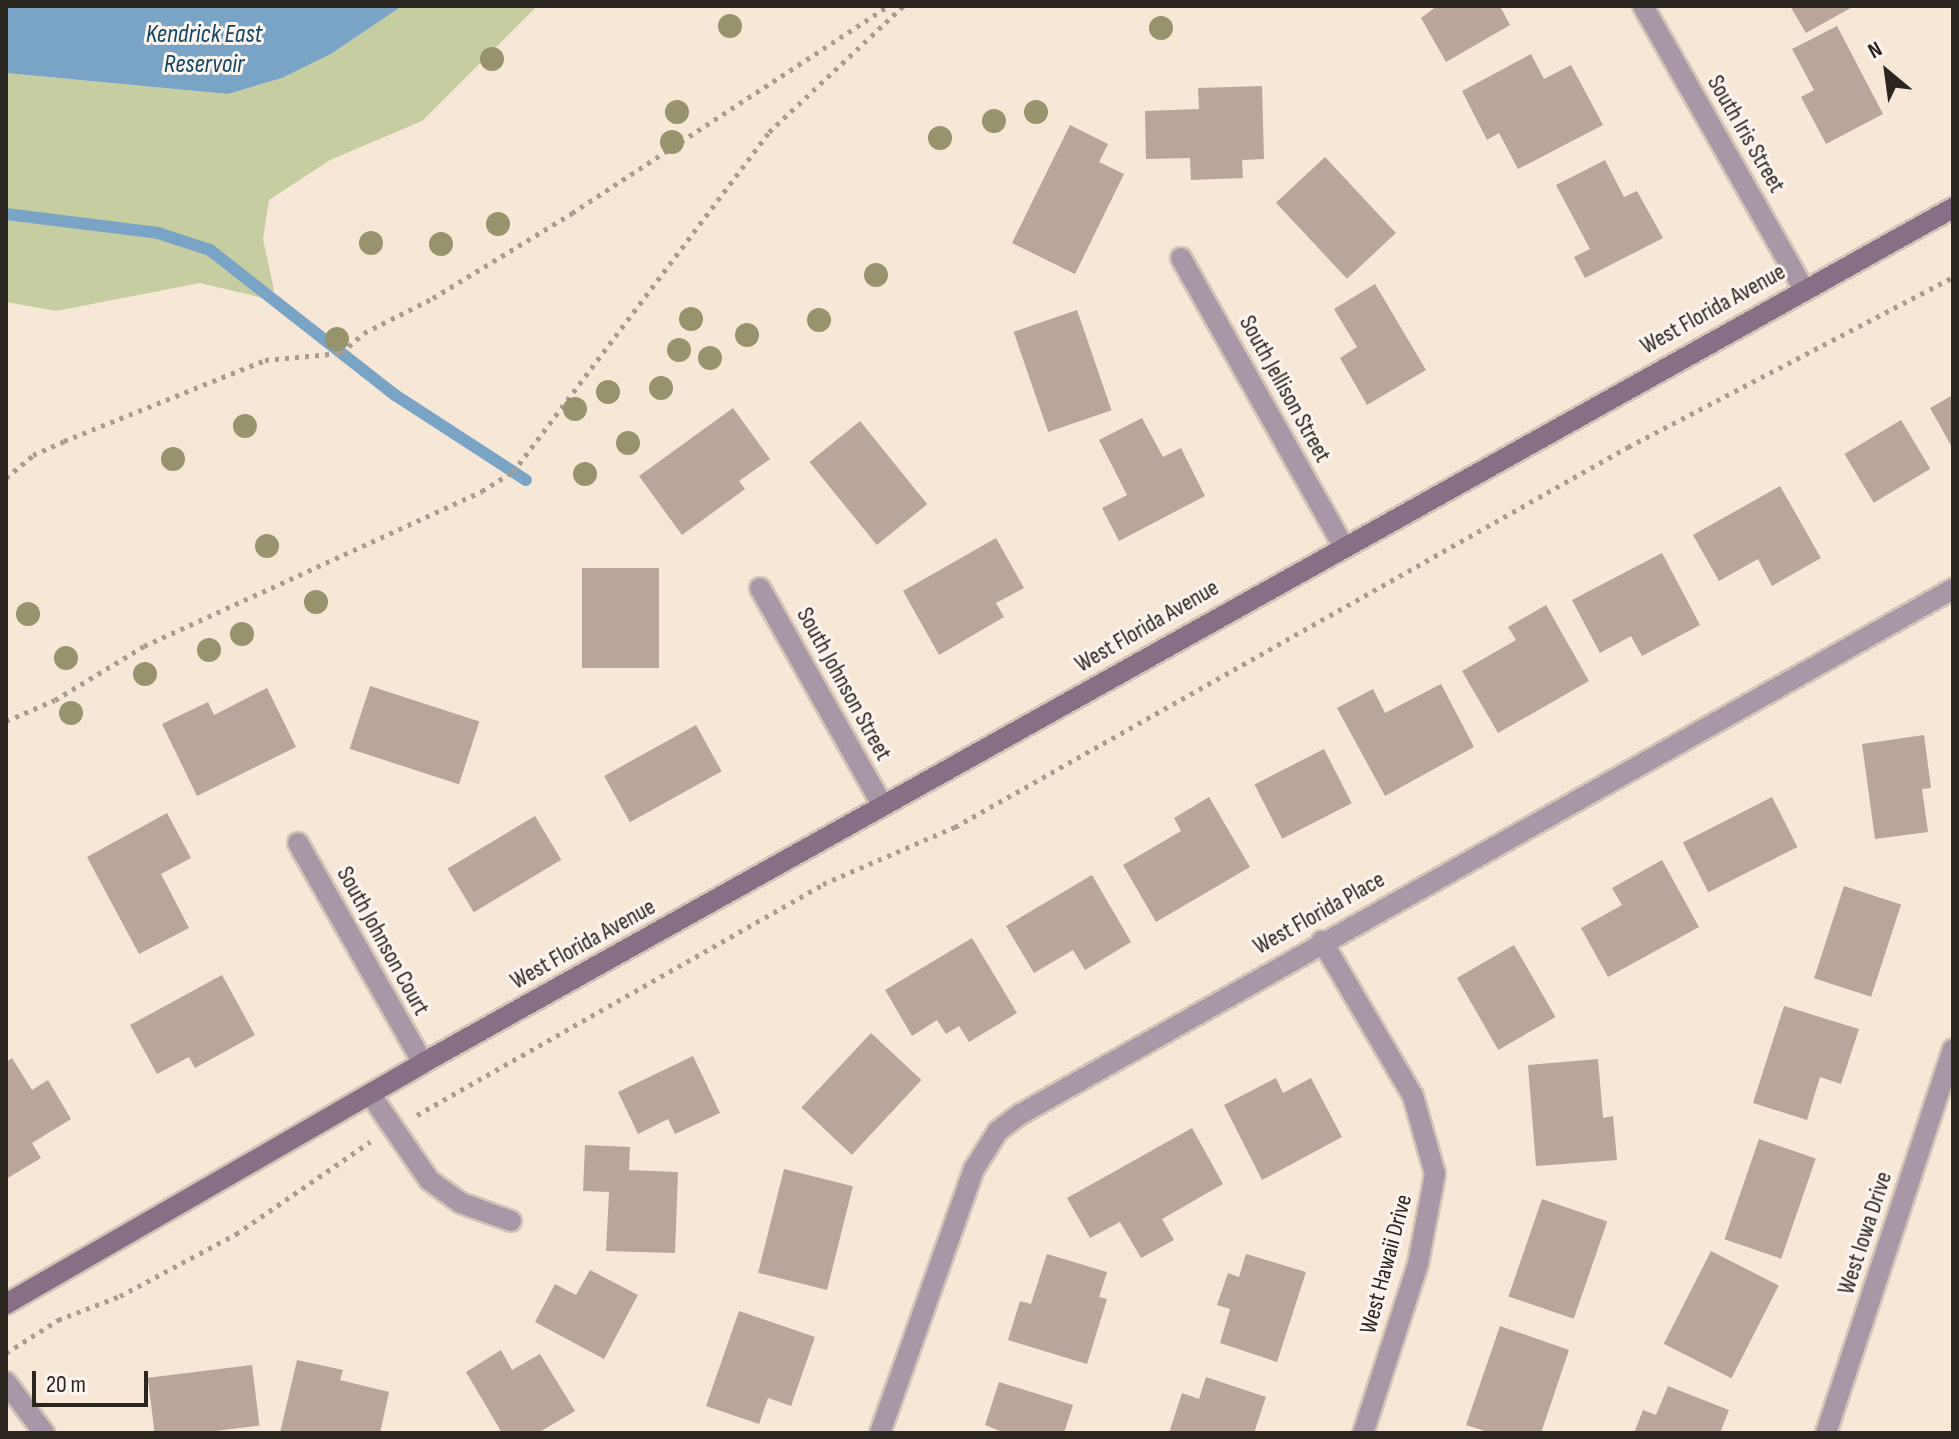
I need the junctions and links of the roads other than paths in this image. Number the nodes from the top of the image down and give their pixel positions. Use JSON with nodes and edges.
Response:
{"nodes":[{"id":1,"x":1643,"y":6,"type":"edge"},
{"id":2,"x":1953,"y":208,"type":"edge"},
{"id":3,"x":1181,"y":258,"type":"dead end"},
{"id":4,"x":1803,"y":288,"type":"junction"},
{"id":5,"x":1343,"y":545,"type":"junction"},
{"id":6,"x":760,"y":588,"type":"dead end"},
{"id":7,"x":1953,"y":589,"type":"edge"},
{"id":8,"x":883,"y":806,"type":"junction"},
{"id":9,"x":298,"y":843,"type":"dead end"},
{"id":10,"x":1322,"y":941,"type":"junction"},
{"id":11,"x":1953,"y":1050,"type":"edge"},
{"id":12,"x":423,"y":1063,"type":"junction"},
{"id":13,"x":370,"y":1094,"type":"junction"},
{"id":14,"x":511,"y":1221,"type":"dead end"},
{"id":15,"x":6,"y":1304,"type":"edge"},
{"id":16,"x":6,"y":1382,"type":"edge"},
{"id":17,"x":44,"y":1433,"type":"edge"},
{"id":18,"x":880,"y":1433,"type":"edge"},
{"id":19,"x":1363,"y":1433,"type":"edge"},
{"id":20,"x":1826,"y":1433,"type":"edge"}],
"edges":[{"from":1,"to":4,"type":"street","name":"South Iris Street"},
{"from":2,"to":4,"type":"street","name":"West Florida Avenue"},
{"from":3,"to":5,"type":"street","name":"South Jellison Street"},
{"from":4,"to":5,"type":"street","name":"West Florida Avenue"},
{"from":5,"to":8,"type":"street","name":"West Florida Avenue"},
{"from":6,"to":8,"type":"street","name":"South Johnson Street"},
{"from":7,"to":10,"type":"street","name":"West Florida Place"},
{"from":8,"to":12,"type":"street","name":"West Florida Avenue"},
{"from":9,"to":12,"type":"street","name":"South Johnson Court"},
{"from":10,"to":18,"type":"street","name":"West Florida Place"},
{"from":10,"to":19,"type":"street","name":"West Hawaii Drive"},
{"from":11,"to":20,"type":"street","name":"West Iowa Drive"},
{"from":12,"to":13,"type":"street","name":"West Florida Avenue"},
{"from":13,"to":14,"type":"street"},
{"from":13,"to":15,"type":"street","name":"West Florida Avenue"},
{"from":16,"to":17,"type":"street"}]}
